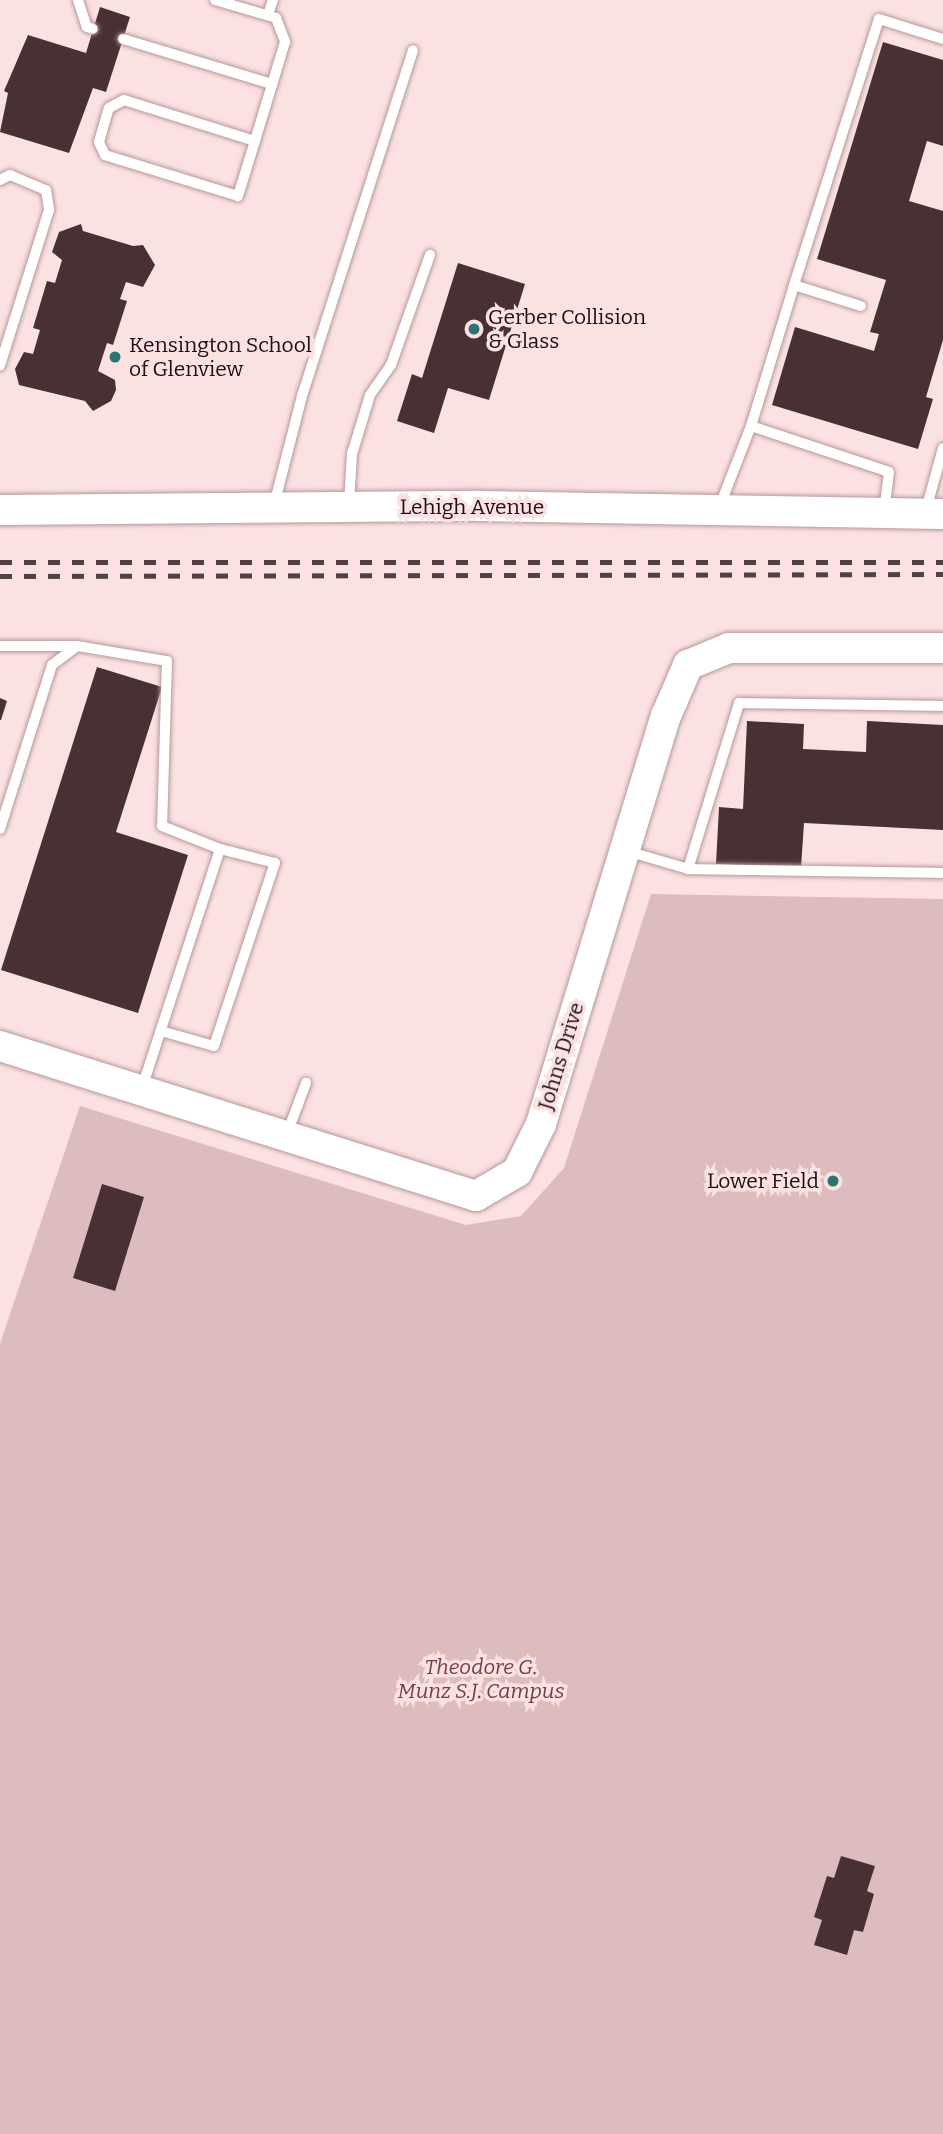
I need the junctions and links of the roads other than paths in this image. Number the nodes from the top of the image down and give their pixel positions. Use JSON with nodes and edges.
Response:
{"nodes":[{"id":1,"x":78,"y":0,"type":"edge"},
{"id":2,"x":215,"y":0,"type":"edge"},
{"id":3,"x":273,"y":0,"type":"edge"},
{"id":4,"x":268,"y":15,"type":"junction"},
{"id":5,"x":93,"y":29,"type":"dead end"},
{"id":6,"x":123,"y":39,"type":"dead end"},
{"id":7,"x":943,"y":39,"type":"edge"},
{"id":8,"x":413,"y":50,"type":"dead end"},
{"id":9,"x":272,"y":84,"type":"junction"},
{"id":10,"x":255,"y":141,"type":"junction"},
{"id":11,"x":0,"y":180,"type":"edge"},
{"id":12,"x":430,"y":255,"type":"dead end"},
{"id":13,"x":794,"y":285,"type":"junction"},
{"id":14,"x":861,"y":306,"type":"dead end"},
{"id":15,"x":0,"y":365,"type":"edge"},
{"id":16,"x":751,"y":426,"type":"junction"},
{"id":17,"x":943,"y":448,"type":"edge"},
{"id":18,"x":349,"y":506,"type":"junction"},
{"id":19,"x":273,"y":508,"type":"junction"},
{"id":20,"x":0,"y":510,"type":"edge"},
{"id":21,"x":718,"y":511,"type":"junction"},
{"id":22,"x":884,"y":514,"type":"junction"},
{"id":23,"x":934,"y":514,"type":"edge"},
{"id":24,"x":0,"y":646,"type":"edge"},
{"id":25,"x":77,"y":646,"type":"junction"},
{"id":26,"x":943,"y":648,"type":"edge"},
{"id":27,"x":943,"y":706,"type":"edge"},
{"id":28,"x":0,"y":829,"type":"edge"},
{"id":29,"x":220,"y":849,"type":"junction"},
{"id":30,"x":624,"y":850,"type":"junction"},
{"id":31,"x":688,"y":869,"type":"junction"},
{"id":32,"x":943,"y":873,"type":"edge"},
{"id":33,"x":161,"y":1031,"type":"junction"},
{"id":34,"x":0,"y":1046,"type":"edge"},
{"id":35,"x":306,"y":1083,"type":"dead end"},
{"id":36,"x":141,"y":1091,"type":"junction"},
{"id":37,"x":285,"y":1138,"type":"junction"}],
"edges":[{"from":1,"to":5,"type":"lane"},
{"from":2,"to":4,"type":"lane"},
{"from":3,"to":4,"type":"lane"},
{"from":4,"to":9,"type":"lane"},
{"from":6,"to":9,"type":"lane"},
{"from":7,"to":13,"type":"lane"},
{"from":8,"to":19,"type":"lane"},
{"from":9,"to":10,"type":"lane"},
{"from":10,"to":10,"type":"lane"},
{"from":11,"to":15,"type":"lane"},
{"from":12,"to":18,"type":"lane"},
{"from":13,"to":14,"type":"lane"},
{"from":13,"to":16,"type":"lane"},
{"from":16,"to":21,"type":"lane"},
{"from":16,"to":22,"type":"lane"},
{"from":17,"to":23,"type":"lane"},
{"from":18,"to":19,"type":"street","name":"Lehigh Avenue"},
{"from":18,"to":21,"type":"street","name":"Lehigh Avenue"},
{"from":19,"to":20,"type":"street","name":"Lehigh Avenue"},
{"from":21,"to":22,"type":"street","name":"Lehigh Avenue"},
{"from":22,"to":23,"type":"street","name":"Lehigh Avenue"},
{"from":24,"to":25,"type":"lane"},
{"from":25,"to":28,"type":"lane"},
{"from":25,"to":29,"type":"lane"},
{"from":26,"to":30,"type":"street","name":"Johns Drive"},
{"from":27,"to":31,"type":"lane"},
{"from":29,"to":33,"type":"lane"},
{"from":29,"to":33,"type":"lane"},
{"from":30,"to":31,"type":"lane"},
{"from":30,"to":37,"type":"street","name":"Johns Drive"},
{"from":31,"to":32,"type":"lane"},
{"from":33,"to":36,"type":"lane"},
{"from":34,"to":36,"type":"street","name":"Johns Drive"},
{"from":35,"to":37,"type":"lane"},
{"from":36,"to":37,"type":"street","name":"Johns Drive"}]}
